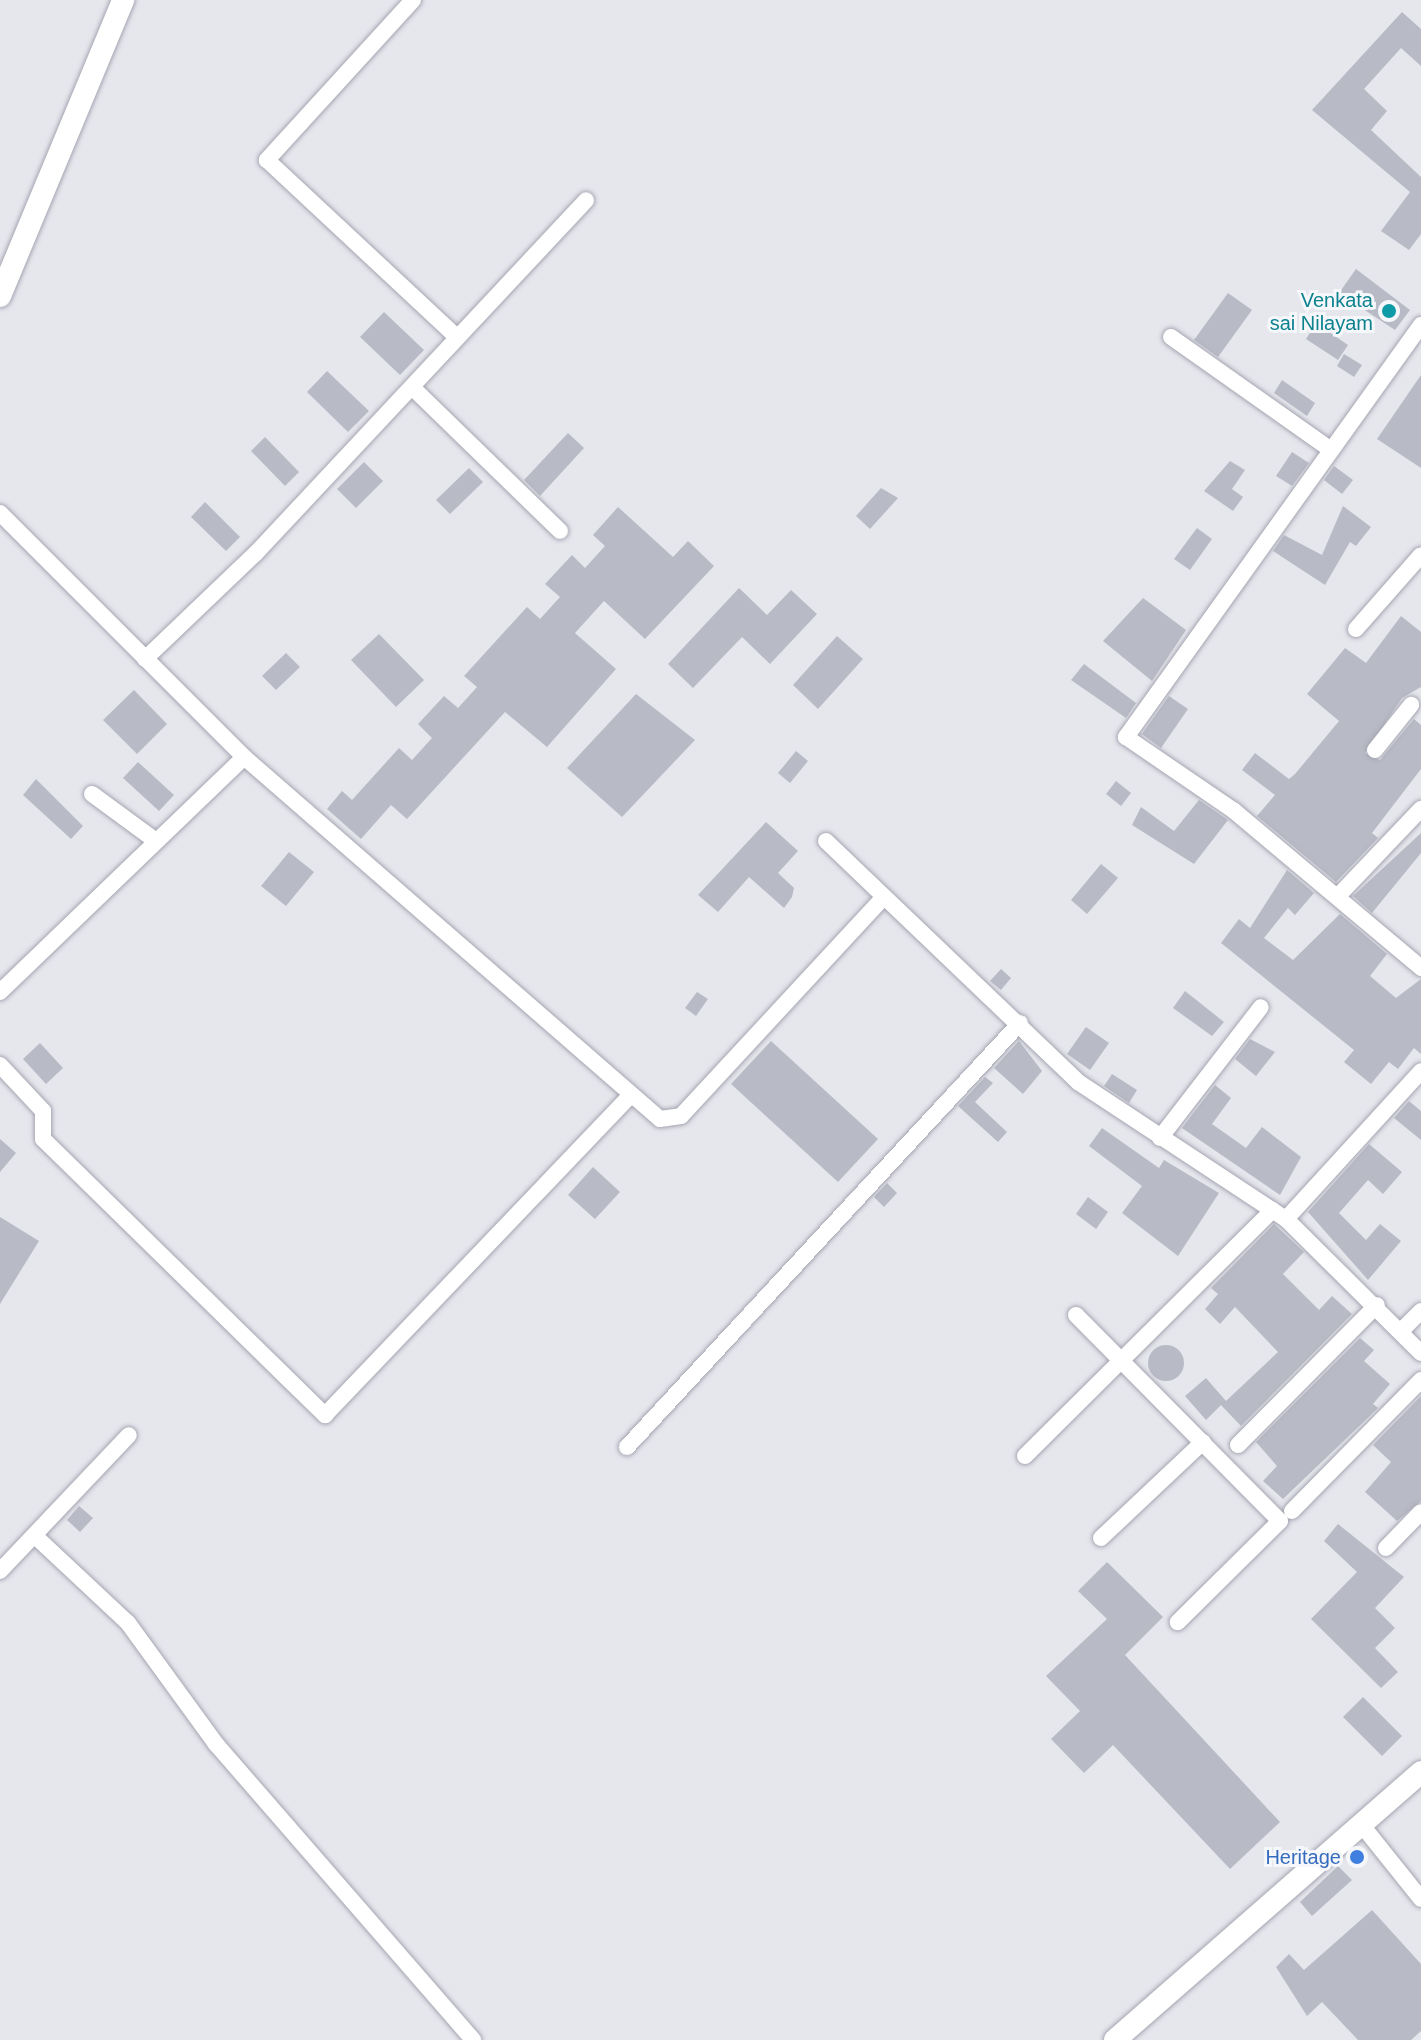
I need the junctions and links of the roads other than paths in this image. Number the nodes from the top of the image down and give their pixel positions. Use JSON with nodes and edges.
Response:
{"nodes":[{"id":1,"x":123,"y":0,"type":"edge"},
{"id":2,"x":413,"y":0,"type":"edge"},
{"id":3,"x":586,"y":200,"type":"dead end"},
{"id":4,"x":0,"y":296,"type":"edge"},
{"id":5,"x":1421,"y":325,"type":"edge"},
{"id":6,"x":457,"y":337,"type":"junction"},
{"id":7,"x":1171,"y":337,"type":"dead end"},
{"id":8,"x":413,"y":388,"type":"junction"},
{"id":9,"x":1331,"y":450,"type":"junction"},
{"id":10,"x":0,"y":513,"type":"edge"},
{"id":11,"x":560,"y":531,"type":"dead end"},
{"id":12,"x":1421,"y":555,"type":"edge"},
{"id":13,"x":1356,"y":629,"type":"dead end"},
{"id":14,"x":145,"y":659,"type":"junction"},
{"id":15,"x":1418,"y":705,"type":"edge"},
{"id":16,"x":1375,"y":750,"type":"dead end"},
{"id":17,"x":244,"y":757,"type":"junction"},
{"id":18,"x":92,"y":794,"type":"dead end"},
{"id":19,"x":1421,"y":809,"type":"edge"},
{"id":20,"x":156,"y":841,"type":"junction"},
{"id":21,"x":826,"y":841,"type":"dead end"},
{"id":22,"x":1339,"y":895,"type":"junction"},
{"id":23,"x":882,"y":899,"type":"junction"},
{"id":24,"x":1421,"y":968,"type":"edge"},
{"id":25,"x":0,"y":992,"type":"edge"},
{"id":26,"x":1261,"y":1007,"type":"dead end"},
{"id":27,"x":1020,"y":1023,"type":"junction"},
{"id":28,"x":0,"y":1065,"type":"edge"},
{"id":29,"x":1421,"y":1071,"type":"edge"},
{"id":30,"x":631,"y":1095,"type":"junction"},
{"id":31,"x":1160,"y":1138,"type":"junction"},
{"id":32,"x":1280,"y":1214,"type":"junction"},
{"id":33,"x":1377,"y":1305,"type":"junction"},
{"id":34,"x":1421,"y":1311,"type":"edge"},
{"id":35,"x":1076,"y":1315,"type":"dead end"},
{"id":36,"x":1402,"y":1330,"type":"junction"},
{"id":37,"x":1421,"y":1353,"type":"edge"},
{"id":38,"x":1125,"y":1364,"type":"junction"},
{"id":39,"x":1421,"y":1380,"type":"edge"},
{"id":40,"x":129,"y":1435,"type":"dead end"},
{"id":41,"x":1203,"y":1442,"type":"junction"},
{"id":42,"x":1238,"y":1445,"type":"dead end"},
{"id":43,"x":627,"y":1447,"type":"dead end"},
{"id":44,"x":1025,"y":1456,"type":"dead end"},
{"id":45,"x":1292,"y":1511,"type":"dead end"},
{"id":46,"x":1421,"y":1512,"type":"edge"},
{"id":47,"x":35,"y":1536,"type":"junction"},
{"id":48,"x":1101,"y":1538,"type":"dead end"},
{"id":49,"x":1386,"y":1548,"type":"dead end"},
{"id":50,"x":0,"y":1571,"type":"edge"},
{"id":51,"x":1178,"y":1622,"type":"dead end"},
{"id":52,"x":1421,"y":1772,"type":"edge"},
{"id":53,"x":1361,"y":1824,"type":"junction"},
{"id":54,"x":1421,"y":1899,"type":"edge"},
{"id":55,"x":473,"y":2040,"type":"edge"},
{"id":56,"x":1115,"y":2040,"type":"edge"}],
"edges":[{"from":1,"to":4,"type":"main road"},
{"from":2,"to":6,"type":"street"},
{"from":3,"to":6,"type":"street"},
{"from":5,"to":9,"type":"street"},
{"from":6,"to":8,"type":"street"},
{"from":7,"to":9,"type":"street"},
{"from":8,"to":11,"type":"street"},
{"from":8,"to":14,"type":"street"},
{"from":9,"to":22,"type":"street"},
{"from":10,"to":14,"type":"street"},
{"from":12,"to":13,"type":"street"},
{"from":14,"to":17,"type":"street"},
{"from":15,"to":16,"type":"street"},
{"from":17,"to":20,"type":"street"},
{"from":17,"to":30,"type":"street"},
{"from":18,"to":20,"type":"street"},
{"from":19,"to":22,"type":"street"},
{"from":20,"to":25,"type":"street"},
{"from":21,"to":23,"type":"street"},
{"from":22,"to":24,"type":"street"},
{"from":23,"to":27,"type":"street"},
{"from":23,"to":30,"type":"street"},
{"from":26,"to":31,"type":"street"},
{"from":27,"to":31,"type":"street"},
{"from":27,"to":43,"type":"street"},
{"from":28,"to":30,"type":"street"},
{"from":29,"to":32,"type":"street"},
{"from":31,"to":32,"type":"street"},
{"from":32,"to":33,"type":"street"},
{"from":32,"to":38,"type":"street"},
{"from":33,"to":36,"type":"street"},
{"from":33,"to":42,"type":"street"},
{"from":34,"to":36,"type":"street"},
{"from":35,"to":38,"type":"street"},
{"from":36,"to":37,"type":"street"},
{"from":38,"to":41,"type":"street"},
{"from":38,"to":44,"type":"street"},
{"from":39,"to":45,"type":"street"},
{"from":40,"to":47,"type":"street"},
{"from":41,"to":48,"type":"street"},
{"from":41,"to":51,"type":"street"},
{"from":46,"to":49,"type":"street"},
{"from":47,"to":50,"type":"street"},
{"from":47,"to":55,"type":"street"},
{"from":52,"to":53,"type":"main road"},
{"from":53,"to":54,"type":"street"},
{"from":53,"to":56,"type":"main road"}]}
